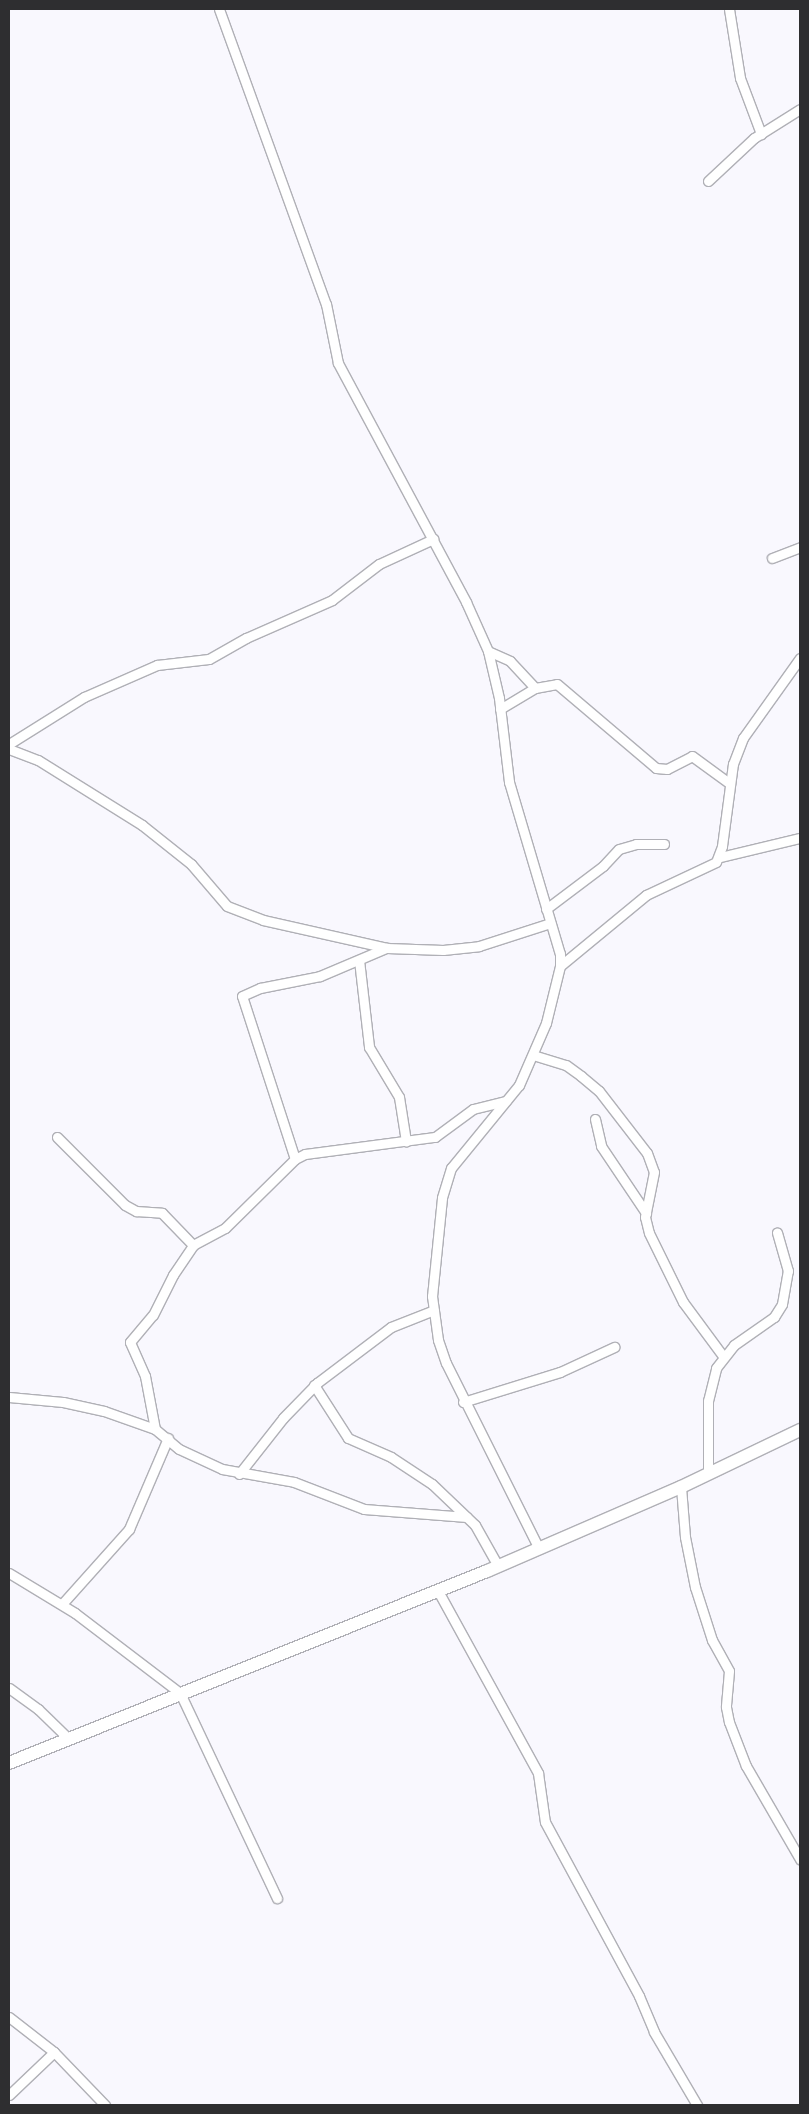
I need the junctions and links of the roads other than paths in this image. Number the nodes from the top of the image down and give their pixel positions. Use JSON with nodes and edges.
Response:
{"nodes":[{"id":1,"x":219,"y":9,"type":"edge"},
{"id":2,"x":728,"y":9,"type":"edge"},
{"id":3,"x":800,"y":109,"type":"edge"},
{"id":4,"x":761,"y":134,"type":"junction"},
{"id":5,"x":708,"y":181,"type":"dead end"},
{"id":6,"x":432,"y":539,"type":"junction"},
{"id":7,"x":800,"y":547,"type":"edge"},
{"id":8,"x":772,"y":558,"type":"dead end"},
{"id":9,"x":488,"y":651,"type":"junction"},
{"id":10,"x":800,"y":658,"type":"edge"},
{"id":11,"x":535,"y":688,"type":"junction"},
{"id":12,"x":500,"y":709,"type":"junction"},
{"id":13,"x":9,"y":747,"type":"edge"},
{"id":14,"x":729,"y":784,"type":"junction"},
{"id":15,"x":800,"y":838,"type":"edge"},
{"id":16,"x":664,"y":844,"type":"dead end"},
{"id":17,"x":720,"y":857,"type":"junction"},
{"id":18,"x":546,"y":910,"type":"junction"},
{"id":19,"x":550,"y":923,"type":"junction"},
{"id":20,"x":387,"y":948,"type":"junction"},
{"id":21,"x":359,"y":960,"type":"junction"},
{"id":22,"x":560,"y":966,"type":"junction"},
{"id":23,"x":533,"y":1055,"type":"junction"},
{"id":24,"x":506,"y":1102,"type":"junction"},
{"id":25,"x":595,"y":1120,"type":"dead end"},
{"id":26,"x":57,"y":1137,"type":"dead end"},
{"id":27,"x":406,"y":1141,"type":"junction"},
{"id":28,"x":295,"y":1159,"type":"junction"},
{"id":29,"x":646,"y":1214,"type":"junction"},
{"id":30,"x":777,"y":1233,"type":"dead end"},
{"id":31,"x":193,"y":1245,"type":"junction"},
{"id":32,"x":434,"y":1310,"type":"junction"},
{"id":33,"x":614,"y":1347,"type":"dead end"},
{"id":34,"x":723,"y":1356,"type":"junction"},
{"id":35,"x":314,"y":1385,"type":"junction"},
{"id":36,"x":9,"y":1398,"type":"edge"},
{"id":37,"x":463,"y":1402,"type":"junction"},
{"id":38,"x":155,"y":1429,"type":"junction"},
{"id":39,"x":800,"y":1430,"type":"edge"},
{"id":40,"x":168,"y":1438,"type":"junction"},
{"id":41,"x":239,"y":1474,"type":"junction"},
{"id":42,"x":708,"y":1474,"type":"junction"},
{"id":43,"x":681,"y":1487,"type":"junction"},
{"id":44,"x":467,"y":1517,"type":"junction"},
{"id":45,"x":539,"y":1549,"type":"junction"},
{"id":46,"x":498,"y":1566,"type":"junction"},
{"id":47,"x":9,"y":1573,"type":"edge"},
{"id":48,"x":438,"y":1591,"type":"junction"},
{"id":49,"x":62,"y":1604,"type":"junction"},
{"id":50,"x":9,"y":1688,"type":"edge"},
{"id":51,"x":180,"y":1693,"type":"junction"},
{"id":52,"x":69,"y":1738,"type":"junction"},
{"id":53,"x":9,"y":1763,"type":"edge"},
{"id":54,"x":800,"y":1859,"type":"edge"},
{"id":55,"x":278,"y":1898,"type":"dead end"},
{"id":56,"x":9,"y":2017,"type":"edge"},
{"id":57,"x":54,"y":2052,"type":"junction"},
{"id":58,"x":9,"y":2095,"type":"edge"},
{"id":59,"x":105,"y":2105,"type":"edge"},
{"id":60,"x":697,"y":2105,"type":"edge"}],
"edges":[{"from":1,"to":6,"type":"street"},
{"from":2,"to":4,"type":"street"},
{"from":3,"to":4,"type":"street"},
{"from":4,"to":5,"type":"street"},
{"from":6,"to":9,"type":"street"},
{"from":6,"to":13,"type":"street"},
{"from":7,"to":8,"type":"street"},
{"from":9,"to":11,"type":"street"},
{"from":9,"to":12,"type":"street"},
{"from":10,"to":14,"type":"street"},
{"from":11,"to":12,"type":"street"},
{"from":11,"to":14,"type":"street"},
{"from":12,"to":18,"type":"street"},
{"from":13,"to":20,"type":"street"},
{"from":14,"to":17,"type":"street"},
{"from":15,"to":17,"type":"street"},
{"from":16,"to":18,"type":"street"},
{"from":17,"to":22,"type":"street"},
{"from":18,"to":19,"type":"street"},
{"from":19,"to":20,"type":"street"},
{"from":19,"to":22,"type":"street"},
{"from":20,"to":21,"type":"street"},
{"from":21,"to":27,"type":"street"},
{"from":21,"to":28,"type":"street"},
{"from":22,"to":23,"type":"street"},
{"from":23,"to":24,"type":"street"},
{"from":23,"to":29,"type":"street"},
{"from":24,"to":27,"type":"street"},
{"from":24,"to":32,"type":"street"},
{"from":25,"to":29,"type":"street"},
{"from":26,"to":31,"type":"street"},
{"from":27,"to":28,"type":"street"},
{"from":28,"to":31,"type":"street"},
{"from":29,"to":34,"type":"street"},
{"from":30,"to":34,"type":"street"},
{"from":31,"to":38,"type":"street"},
{"from":32,"to":35,"type":"street"},
{"from":32,"to":37,"type":"street"},
{"from":33,"to":37,"type":"street"},
{"from":34,"to":42,"type":"street"},
{"from":35,"to":41,"type":"street"},
{"from":35,"to":44,"type":"street"},
{"from":36,"to":38,"type":"street"},
{"from":37,"to":45,"type":"street"},
{"from":38,"to":40,"type":"street"},
{"from":39,"to":42,"type":"highway"},
{"from":40,"to":41,"type":"street"},
{"from":40,"to":49,"type":"street"},
{"from":41,"to":44,"type":"street"},
{"from":42,"to":43,"type":"highway"},
{"from":43,"to":45,"type":"highway"},
{"from":43,"to":54,"type":"street"},
{"from":44,"to":46,"type":"street"},
{"from":45,"to":46,"type":"highway"},
{"from":46,"to":48,"type":"highway"},
{"from":47,"to":49,"type":"street"},
{"from":48,"to":51,"type":"highway"},
{"from":48,"to":60,"type":"street"},
{"from":49,"to":51,"type":"street"},
{"from":50,"to":52,"type":"street"},
{"from":51,"to":52,"type":"highway"},
{"from":51,"to":55,"type":"street"},
{"from":52,"to":53,"type":"highway"},
{"from":56,"to":57,"type":"street"},
{"from":57,"to":58,"type":"street"},
{"from":57,"to":59,"type":"street"}]}
